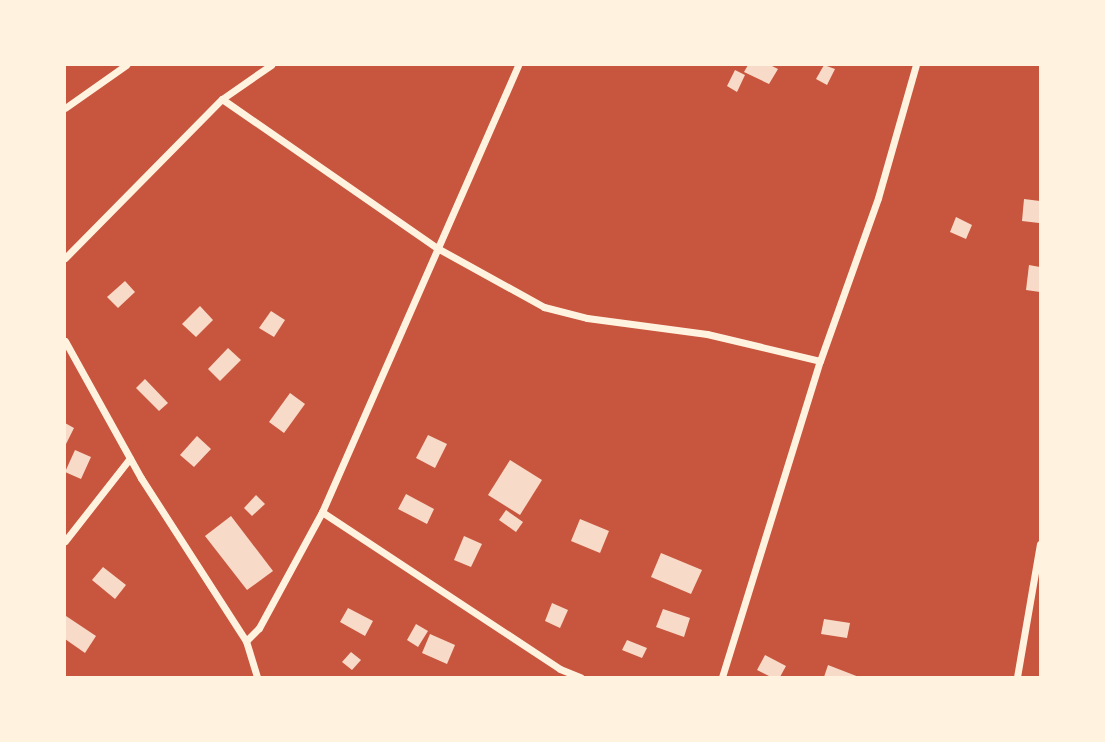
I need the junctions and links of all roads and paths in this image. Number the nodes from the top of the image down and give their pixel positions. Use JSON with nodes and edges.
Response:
{"nodes":[{"id":1,"x":126,"y":65,"type":"edge"},
{"id":2,"x":271,"y":65,"type":"edge"},
{"id":3,"x":518,"y":65,"type":"edge"},
{"id":4,"x":916,"y":65,"type":"edge"},
{"id":5,"x":222,"y":99,"type":"junction"},
{"id":6,"x":65,"y":108,"type":"edge"},
{"id":7,"x":439,"y":249,"type":"junction"},
{"id":8,"x":65,"y":258,"type":"edge"},
{"id":9,"x":65,"y":341,"type":"edge"},
{"id":10,"x":820,"y":361,"type":"junction"},
{"id":11,"x":130,"y":458,"type":"junction"},
{"id":12,"x":322,"y":512,"type":"junction"},
{"id":13,"x":65,"y":541,"type":"edge"},
{"id":14,"x":1040,"y":544,"type":"edge"},
{"id":15,"x":246,"y":640,"type":"junction"},
{"id":16,"x":257,"y":677,"type":"edge"},
{"id":17,"x":580,"y":677,"type":"edge"},
{"id":18,"x":722,"y":677,"type":"edge"},
{"id":19,"x":1017,"y":677,"type":"edge"}],
"edges":[{"from":1,"to":6,"type":"street"},
{"from":2,"to":5,"type":"street"},
{"from":3,"to":7,"type":"street"},
{"from":4,"to":10,"type":"street"},
{"from":5,"to":7,"type":"street"},
{"from":5,"to":8,"type":"street"},
{"from":7,"to":10,"type":"street"},
{"from":7,"to":12,"type":"street"},
{"from":9,"to":11,"type":"street"},
{"from":10,"to":18,"type":"street"},
{"from":11,"to":13,"type":"street"},
{"from":11,"to":15,"type":"street"},
{"from":12,"to":15,"type":"street"},
{"from":12,"to":17,"type":"street"},
{"from":14,"to":19,"type":"street"},
{"from":15,"to":16,"type":"street"}]}
